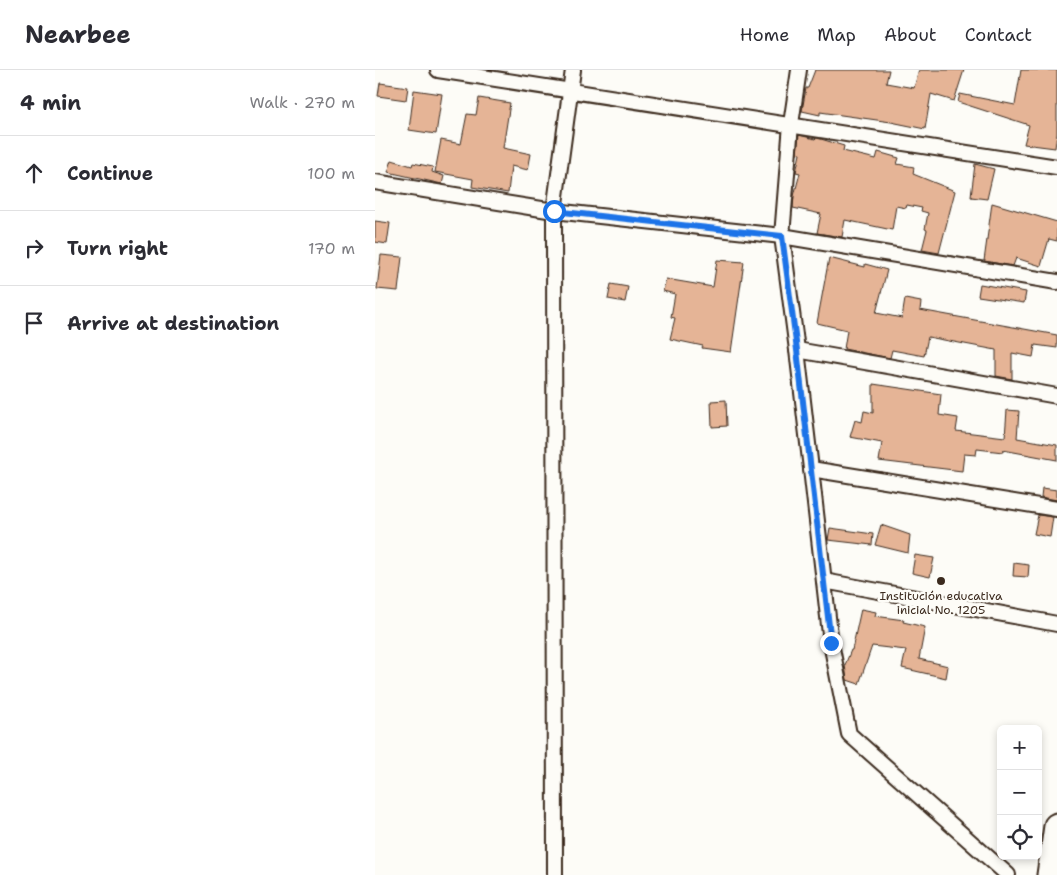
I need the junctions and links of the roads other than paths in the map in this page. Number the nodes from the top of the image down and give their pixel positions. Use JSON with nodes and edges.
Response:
{"nodes":[{"id":1,"x":438,"y":70,"type":"edge"},
{"id":2,"x":573,"y":70,"type":"edge"},
{"id":3,"x":799,"y":70,"type":"edge"},
{"id":4,"x":570,"y":91,"type":"junction"},
{"id":5,"x":791,"y":124,"type":"junction"},
{"id":6,"x":1057,"y":167,"type":"edge"},
{"id":7,"x":375,"y":182,"type":"edge"},
{"id":8,"x":554,"y":211,"type":"junction"},
{"id":9,"x":782,"y":236,"type":"junction"},
{"id":10,"x":1057,"y":282,"type":"edge"},
{"id":11,"x":797,"y":350,"type":"junction"},
{"id":12,"x":1057,"y":396,"type":"edge"},
{"id":13,"x":811,"y":469,"type":"junction"},
{"id":14,"x":1057,"y":508,"type":"edge"},
{"id":15,"x":824,"y":581,"type":"junction"},
{"id":16,"x":1057,"y":624,"type":"edge"},
{"id":17,"x":1057,"y":826,"type":"edge"},
{"id":18,"x":555,"y":875,"type":"edge"},
{"id":19,"x":1007,"y":875,"type":"edge"},
{"id":20,"x":1049,"y":875,"type":"edge"}],
"edges":[{"from":1,"to":4,"type":"street"},
{"from":2,"to":4,"type":"street"},
{"from":3,"to":5,"type":"street"},
{"from":4,"to":5,"type":"street"},
{"from":4,"to":8,"type":"street"},
{"from":5,"to":6,"type":"street"},
{"from":5,"to":9,"type":"street"},
{"from":7,"to":8,"type":"street"},
{"from":8,"to":9,"type":"street"},
{"from":8,"to":18,"type":"street"},
{"from":9,"to":10,"type":"street"},
{"from":9,"to":11,"type":"street"},
{"from":11,"to":12,"type":"street"},
{"from":11,"to":13,"type":"street"},
{"from":13,"to":14,"type":"street"},
{"from":13,"to":15,"type":"street"},
{"from":15,"to":16,"type":"street"},
{"from":15,"to":19,"type":"street"},
{"from":17,"to":20,"type":"highway"}]}
